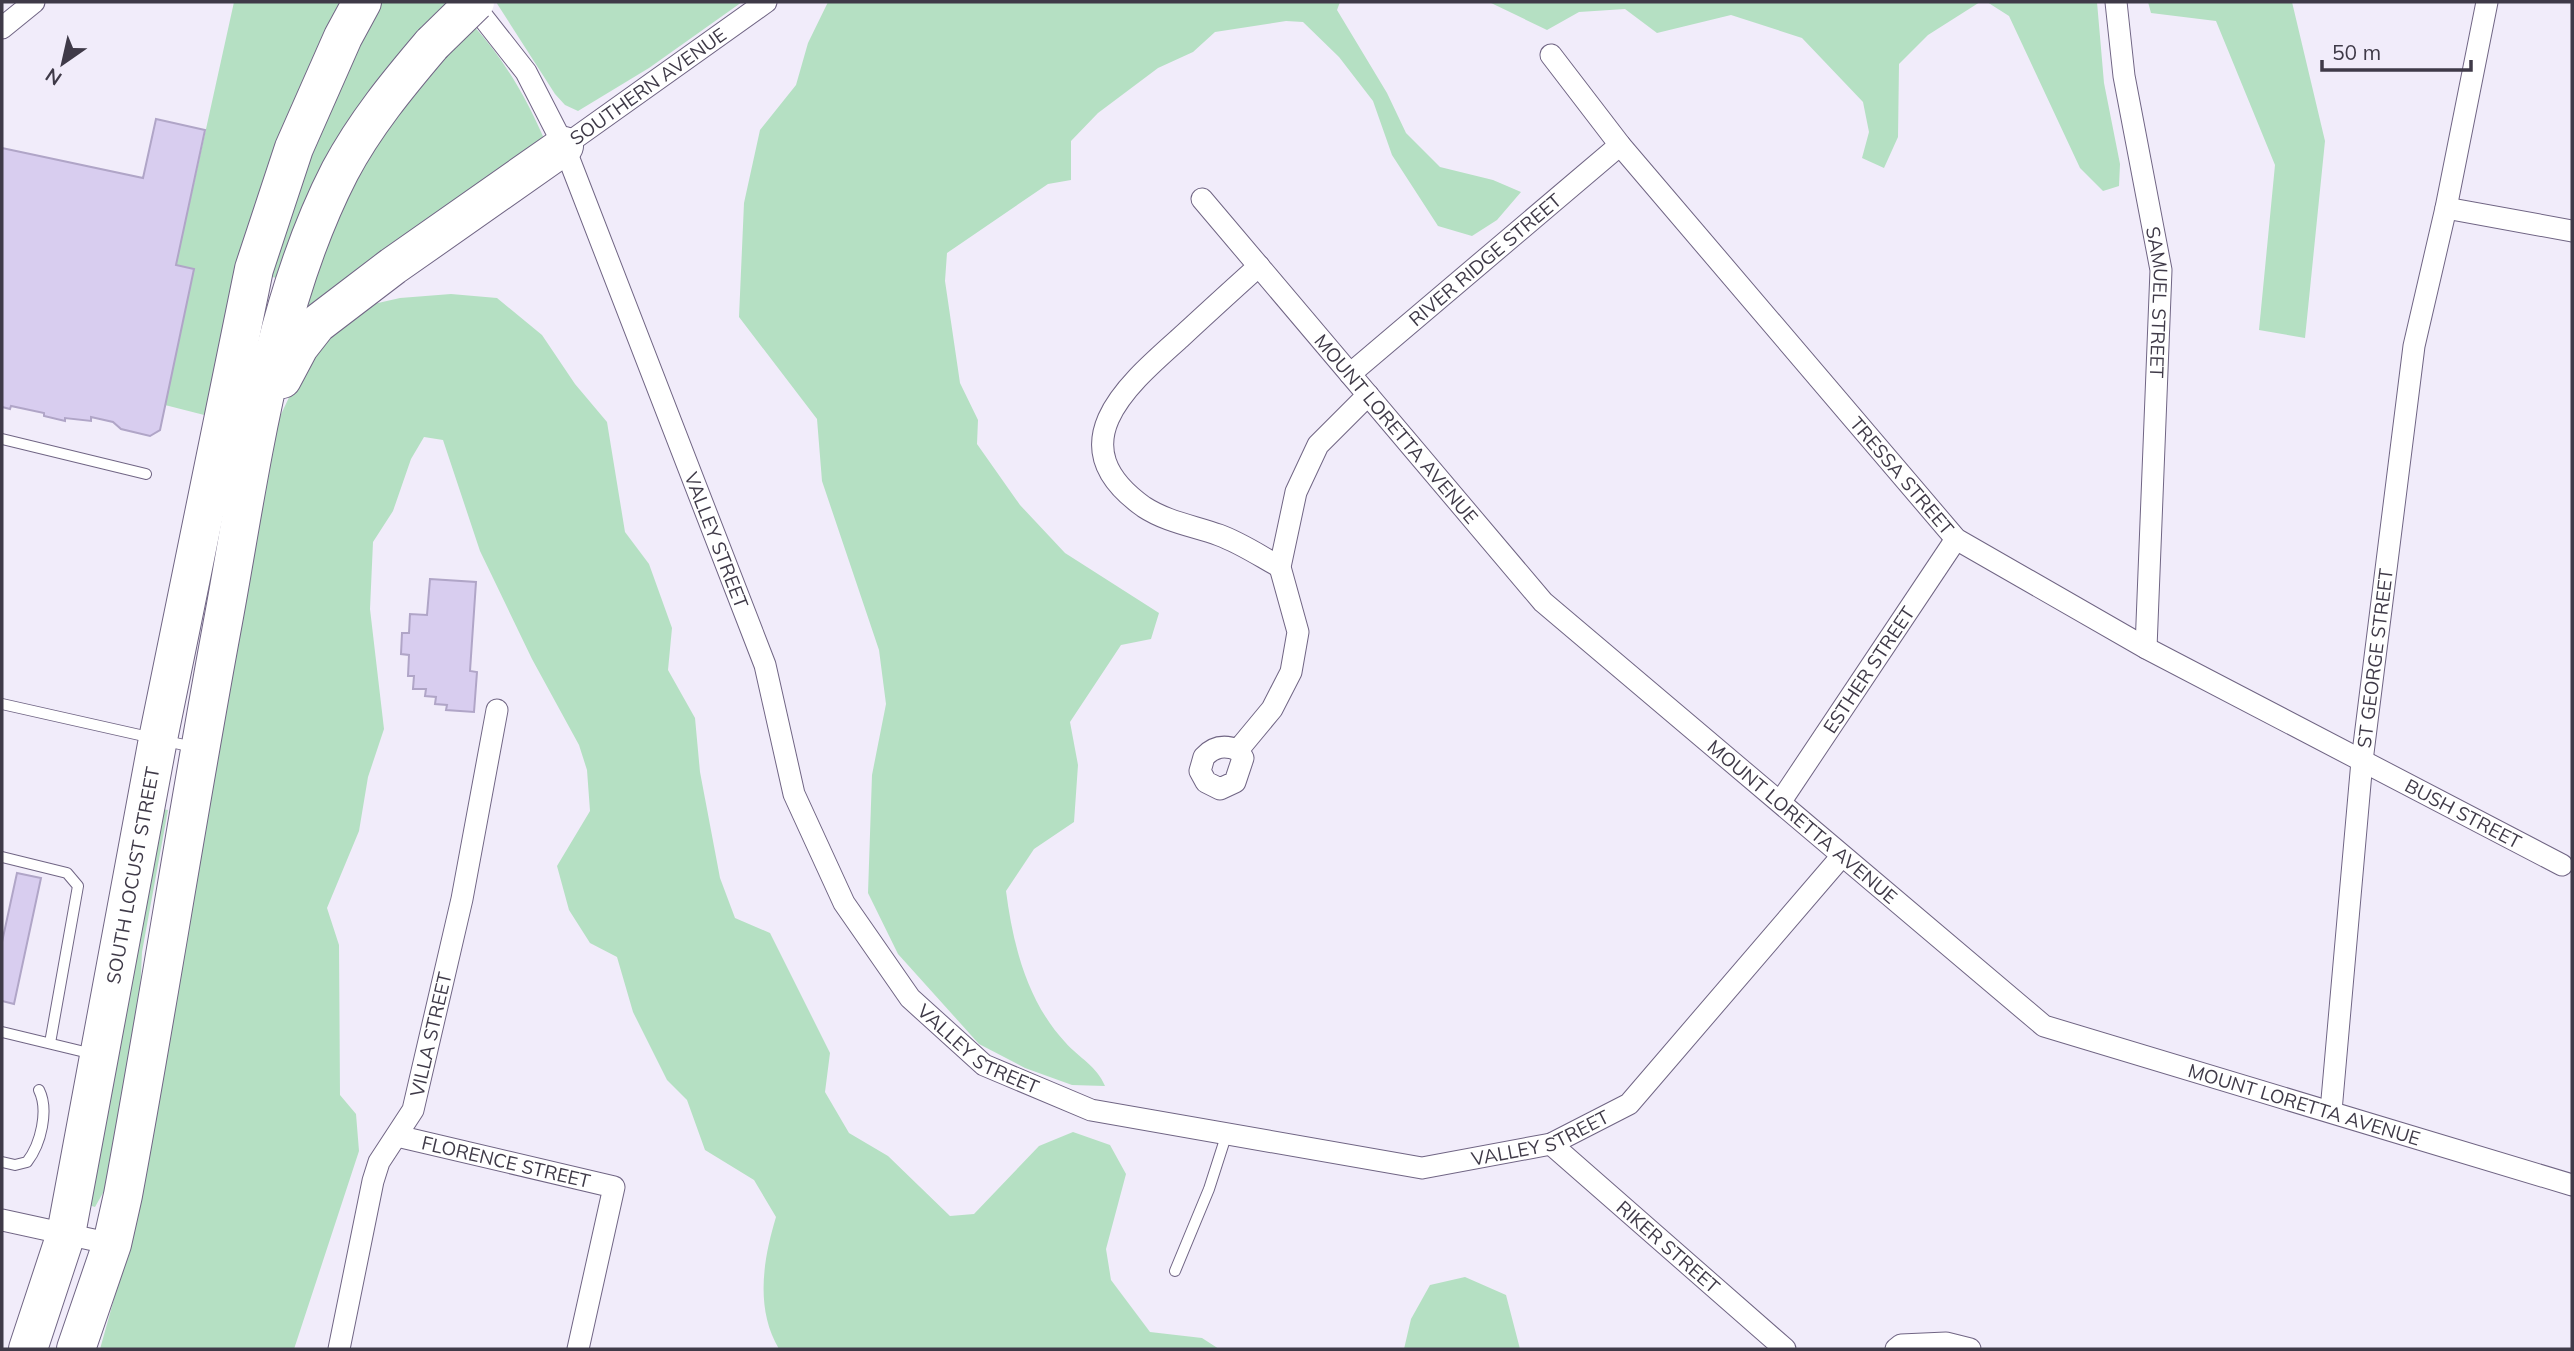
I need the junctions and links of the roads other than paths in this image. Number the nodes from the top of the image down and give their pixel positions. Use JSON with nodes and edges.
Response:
{"nodes":[{"id":1,"x":34,"y":2,"type":"edge"},
{"id":2,"x":362,"y":2,"type":"edge"},
{"id":3,"x":473,"y":2,"type":"edge"},
{"id":4,"x":766,"y":2,"type":"edge"},
{"id":5,"x":2116,"y":2,"type":"edge"},
{"id":6,"x":2487,"y":2,"type":"edge"},
{"id":7,"x":2,"y":28,"type":"edge"},
{"id":8,"x":1551,"y":55,"type":"dead end"},
{"id":9,"x":1620,"y":145,"type":"junction"},
{"id":10,"x":564,"y":146,"type":"junction"},
{"id":11,"x":1202,"y":199,"type":"dead end"},
{"id":12,"x":2446,"y":208,"type":"junction"},
{"id":13,"x":2572,"y":232,"type":"edge"},
{"id":14,"x":1259,"y":266,"type":"junction"},
{"id":15,"x":1350,"y":374,"type":"junction"},
{"id":16,"x":1368,"y":395,"type":"junction"},
{"id":17,"x":262,"y":415,"type":"junction"},
{"id":18,"x":2,"y":439,"type":"edge"},
{"id":19,"x":146,"y":474,"type":"dead end"},
{"id":20,"x":1955,"y":539,"type":"junction"},
{"id":21,"x":1280,"y":567,"type":"junction"},
{"id":22,"x":2146,"y":648,"type":"junction"},
{"id":23,"x":2,"y":704,"type":"edge"},
{"id":24,"x":498,"y":710,"type":"dead end"},
{"id":25,"x":158,"y":739,"type":"junction"},
{"id":26,"x":200,"y":749,"type":"junction"},
{"id":27,"x":1238,"y":750,"type":"dead end"},
{"id":28,"x":2362,"y":761,"type":"junction"},
{"id":29,"x":1781,"y":801,"type":"junction"},
{"id":30,"x":2,"y":857,"type":"edge"},
{"id":31,"x":1841,"y":857,"type":"junction"},
{"id":32,"x":2563,"y":865,"type":"dead end"},
{"id":33,"x":2,"y":1032,"type":"edge"},
{"id":34,"x":50,"y":1043,"type":"junction"},
{"id":35,"x":99,"y":1055,"type":"junction"},
{"id":36,"x":39,"y":1090,"type":"dead end"},
{"id":37,"x":2331,"y":1111,"type":"junction"},
{"id":38,"x":1227,"y":1133,"type":"junction"},
{"id":39,"x":397,"y":1136,"type":"junction"},
{"id":40,"x":1551,"y":1144,"type":"junction"},
{"id":41,"x":2,"y":1162,"type":"edge"},
{"id":42,"x":2572,"y":1185,"type":"edge"},
{"id":43,"x":2,"y":1220,"type":"edge"},
{"id":44,"x":66,"y":1234,"type":"junction"},
{"id":45,"x":111,"y":1244,"type":"junction"},
{"id":46,"x":1175,"y":1271,"type":"dead end"},
{"id":47,"x":27,"y":1349,"type":"edge"},
{"id":48,"x":76,"y":1349,"type":"edge"},
{"id":49,"x":339,"y":1349,"type":"edge"},
{"id":50,"x":578,"y":1349,"type":"edge"},
{"id":51,"x":1785,"y":1349,"type":"edge"},
{"id":52,"x":1896,"y":1349,"type":"edge"},
{"id":53,"x":1970,"y":1349,"type":"edge"}],
"edges":[{"from":1,"to":7,"type":"street"},
{"from":2,"to":25,"type":"highway","name":"SOUTH LOCUST STREET"},
{"from":3,"to":10,"type":"street","name":"VALLEY STREET"},
{"from":3,"to":17,"type":"highway","bridge":true},
{"from":4,"to":10,"type":"street","name":"SOUTHERN AVENUE"},
{"from":5,"to":22,"type":"street","name":"SAMUEL STREET"},
{"from":6,"to":12,"type":"street","name":"ST GEORGE STREET"},
{"from":8,"to":9,"type":"street","name":"TRESSA STREET"},
{"from":9,"to":15,"type":"street","name":"RIVER RIDGE STREET"},
{"from":9,"to":20,"type":"street","name":"TRESSA STREET"},
{"from":10,"to":17,"type":"highway"},
{"from":10,"to":38,"type":"street","name":"VALLEY STREET"},
{"from":11,"to":14,"type":"street","name":"MOUNT LORETTA AVENUE"},
{"from":12,"to":13,"type":"street"},
{"from":12,"to":28,"type":"street","name":"ST GEORGE STREET"},
{"from":14,"to":15,"type":"street","name":"MOUNT LORETTA AVENUE"},
{"from":14,"to":21,"type":"street"},
{"from":15,"to":16,"type":"street","name":"MOUNT LORETTA AVENUE"},
{"from":16,"to":21,"type":"street"},
{"from":16,"to":29,"type":"street","name":"MOUNT LORETTA AVENUE"},
{"from":17,"to":26,"type":"highway"},
{"from":18,"to":19,"type":"lane"},
{"from":20,"to":22,"type":"street","name":"TRESSA STREET"},
{"from":20,"to":29,"type":"street","name":"ESTHER STREET"},
{"from":21,"to":27,"type":"street"},
{"from":22,"to":28,"type":"street","name":"TRESSA STREET"},
{"from":23,"to":25,"type":"lane"},
{"from":24,"to":39,"type":"street","name":"VILLA STREET"},
{"from":25,"to":26,"type":"lane"},
{"from":25,"to":35,"type":"highway","name":"SOUTH LOCUST STREET"},
{"from":26,"to":45,"type":"highway"},
{"from":28,"to":32,"type":"street","name":"BUSH STREET"},
{"from":28,"to":37,"type":"street","name":"ST GEORGE STREET"},
{"from":29,"to":31,"type":"street","name":"MOUNT LORETTA AVENUE"},
{"from":30,"to":34,"type":"lane"},
{"from":31,"to":37,"type":"street","name":"MOUNT LORETTA AVENUE"},
{"from":31,"to":40,"type":"street","name":"VALLEY STREET"},
{"from":33,"to":34,"type":"lane"},
{"from":34,"to":35,"type":"lane"},
{"from":35,"to":44,"type":"highway","name":"SOUTH LOCUST STREET"},
{"from":36,"to":41,"type":"lane"},
{"from":37,"to":42,"type":"street","name":"MOUNT LORETTA AVENUE"},
{"from":38,"to":40,"type":"street","name":"VALLEY STREET"},
{"from":38,"to":46,"type":"lane"},
{"from":39,"to":49,"type":"street","name":"VILLA STREET"},
{"from":39,"to":50,"type":"street","name":"FLORENCE STREET"},
{"from":40,"to":51,"type":"street","name":"RIKER STREET"},
{"from":43,"to":44,"type":"street"},
{"from":44,"to":45,"type":"street"},
{"from":44,"to":47,"type":"highway","name":"SOUTH LOCUST STREET"},
{"from":45,"to":48,"type":"highway"},
{"from":52,"to":53,"type":"street"}]}
